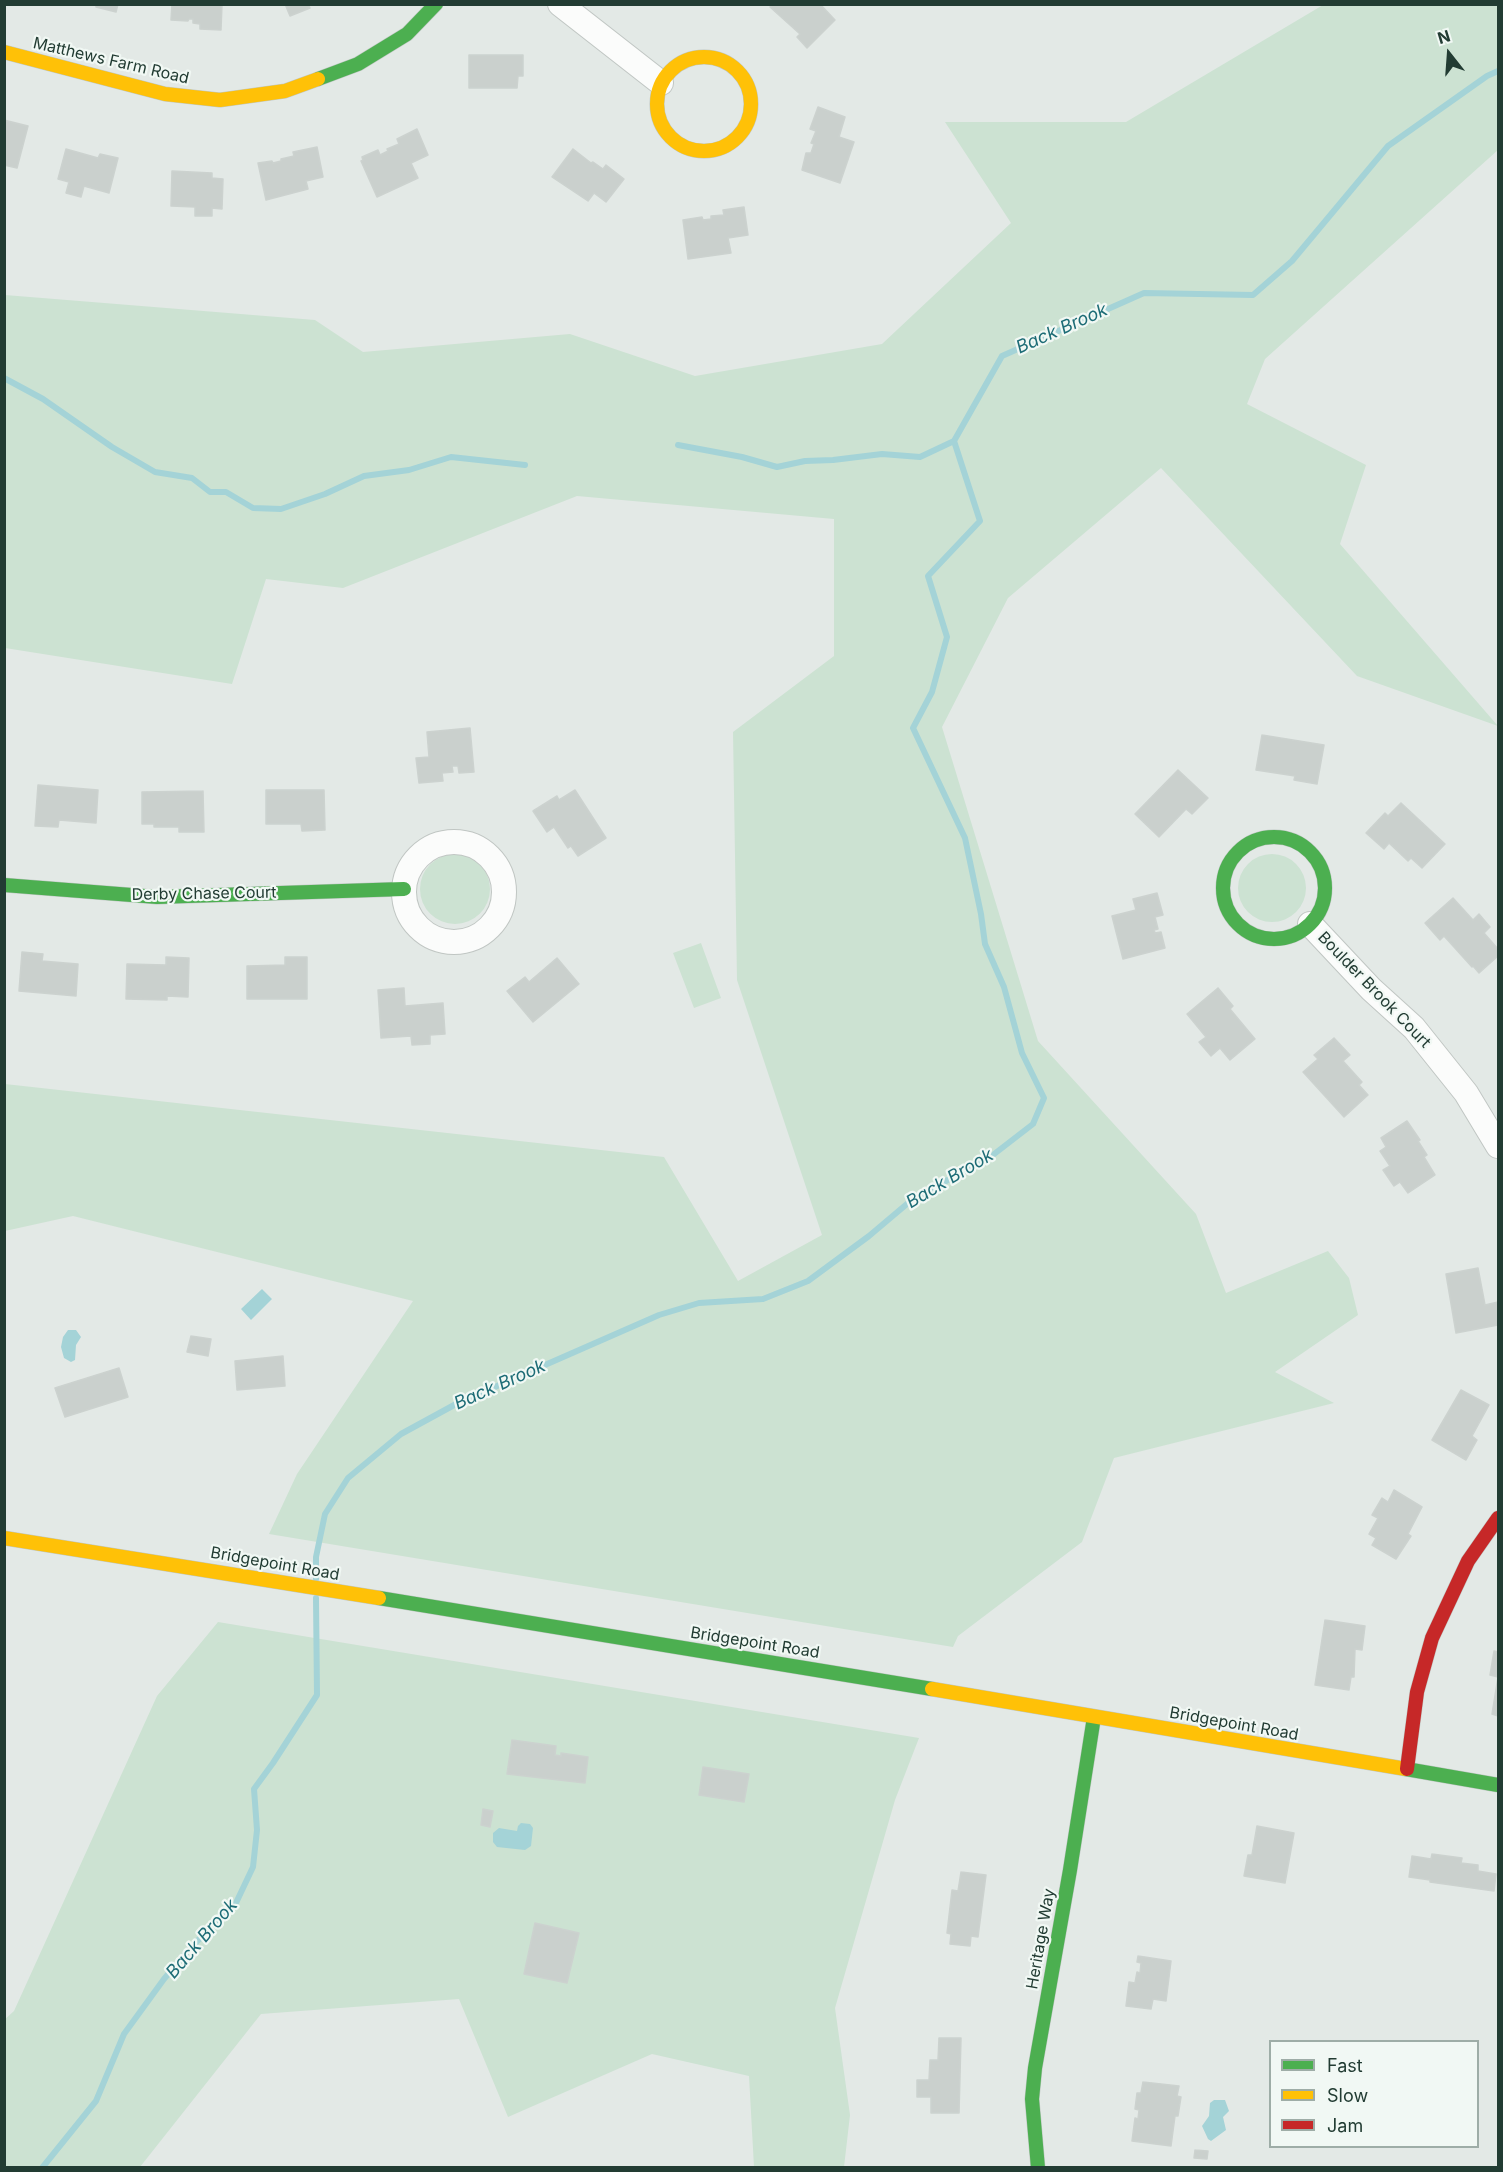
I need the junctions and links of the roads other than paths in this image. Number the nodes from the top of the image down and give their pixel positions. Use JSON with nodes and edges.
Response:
{"nodes":[{"id":1,"x":436,"y":4,"type":"edge"},
{"id":2,"x":560,"y":4,"type":"edge"},
{"id":3,"x":4,"y":52,"type":"edge"},
{"id":4,"x":661,"y":83,"type":"junction"},
{"id":5,"x":4,"y":885,"type":"edge"},
{"id":6,"x":404,"y":889,"type":"junction"},
{"id":7,"x":1310,"y":924,"type":"junction"},
{"id":8,"x":1498,"y":1146,"type":"edge"},
{"id":9,"x":1498,"y":1518,"type":"edge"},
{"id":10,"x":4,"y":1538,"type":"edge"},
{"id":11,"x":1094,"y":1717,"type":"junction"},
{"id":12,"x":1407,"y":1769,"type":"junction"},
{"id":13,"x":1498,"y":1785,"type":"edge"},
{"id":14,"x":1038,"y":2168,"type":"edge"}],
"edges":[{"from":1,"to":3,"type":"street","name":"Matthews Farm Road"},
{"from":2,"to":4,"type":"street"},
{"from":4,"to":4,"type":"street"},
{"from":5,"to":6,"type":"street","name":"Derby Chase Court"},
{"from":6,"to":6,"type":"street"},
{"from":7,"to":7,"type":"street","name":"Boulder Brook Court"},
{"from":7,"to":8,"type":"street","name":"Boulder Brook Court"},
{"from":9,"to":12,"type":"street"},
{"from":10,"to":11,"type":"street","name":"Bridgepoint Road"},
{"from":11,"to":12,"type":"street","name":"Bridgepoint Road"},
{"from":11,"to":14,"type":"street","name":"Heritage Way"},
{"from":12,"to":13,"type":"street","name":"Bridgepoint Road"}]}
